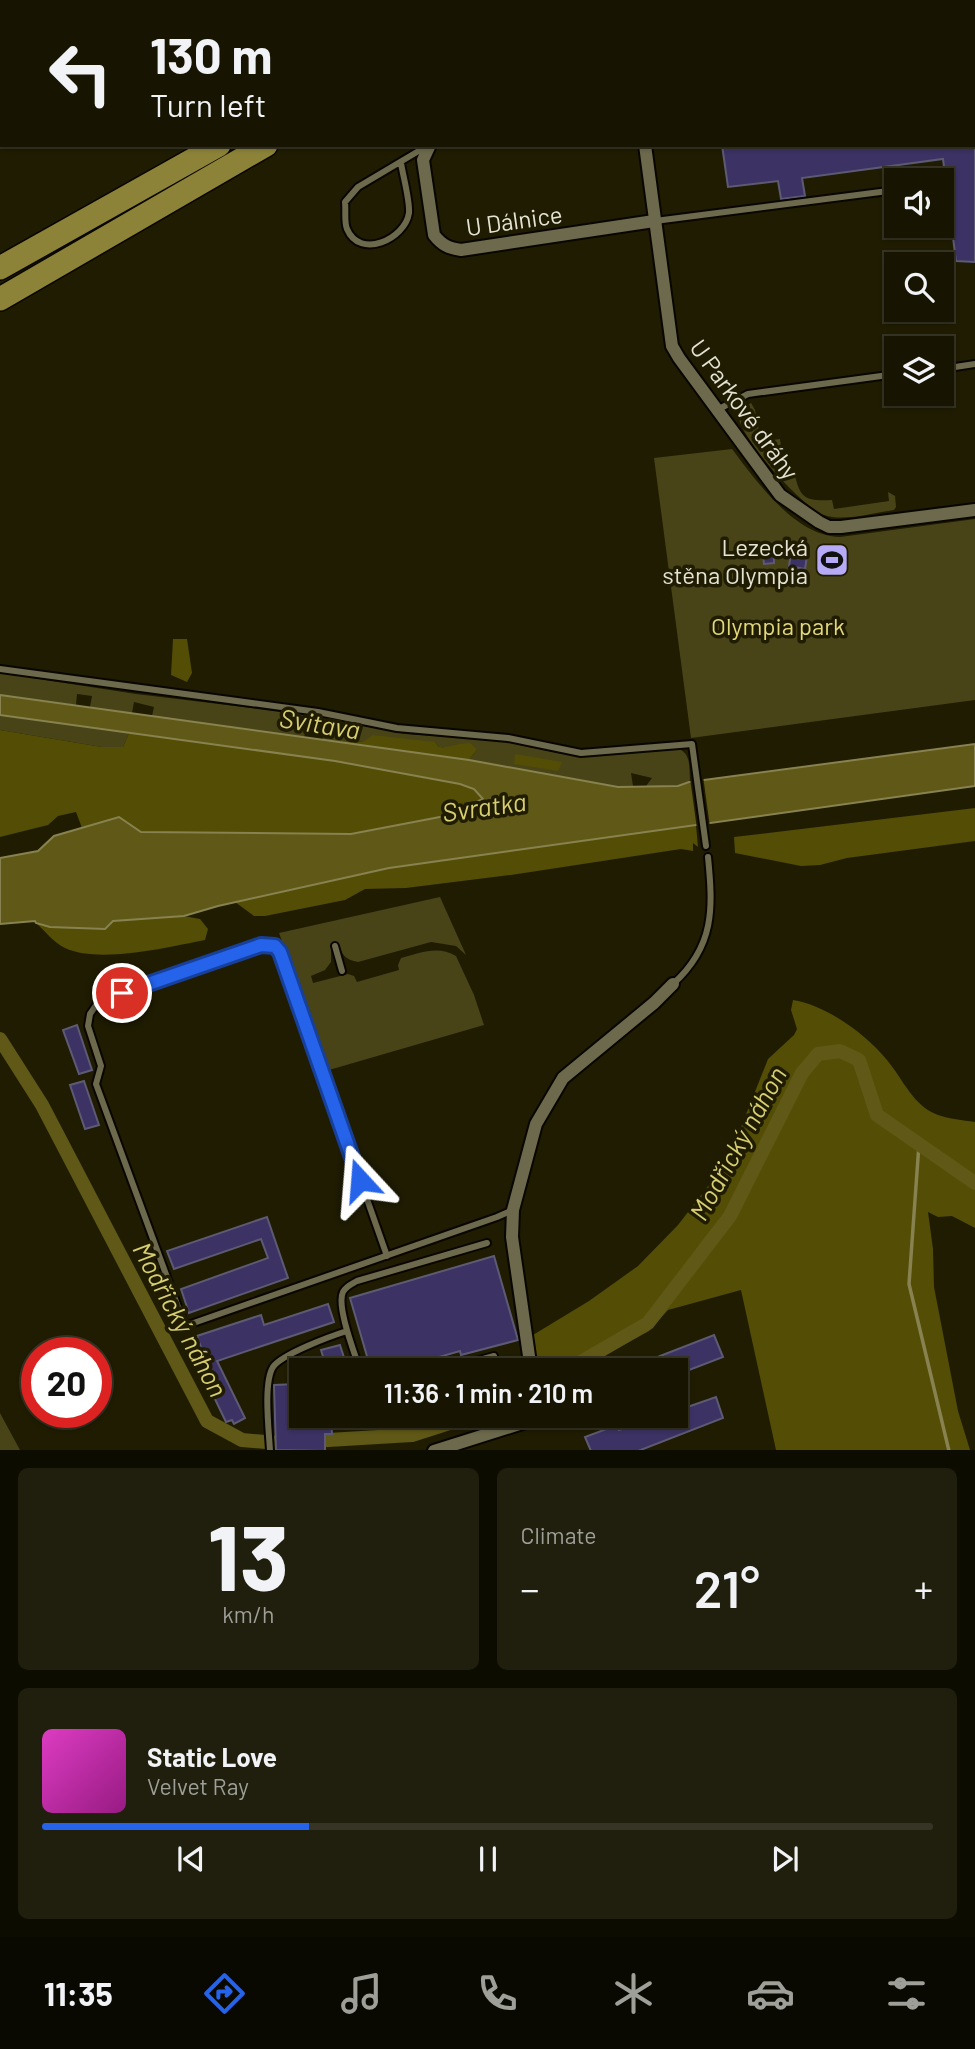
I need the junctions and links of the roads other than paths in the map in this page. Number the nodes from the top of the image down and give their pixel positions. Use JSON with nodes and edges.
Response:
{"nodes":[{"id":1,"x":215,"y":147,"type":"edge"},
{"id":2,"x":263,"y":147,"type":"edge"},
{"id":3,"x":426,"y":147,"type":"edge"},
{"id":4,"x":428,"y":147,"type":"edge"},
{"id":5,"x":645,"y":147,"type":"edge"},
{"id":6,"x":401,"y":163,"type":"junction"},
{"id":7,"x":884,"y":192,"type":"edge"},
{"id":8,"x":654,"y":221,"type":"junction"},
{"id":9,"x":0,"y":268,"type":"edge"},
{"id":10,"x":0,"y":299,"type":"edge"},
{"id":11,"x":975,"y":364,"type":"edge"},
{"id":12,"x":954,"y":367,"type":"edge"},
{"id":13,"x":884,"y":376,"type":"edge"},
{"id":14,"x":717,"y":410,"type":"junction"},
{"id":15,"x":975,"y":510,"type":"edge"},
{"id":16,"x":0,"y":669,"type":"edge"},
{"id":17,"x":706,"y":846,"type":"dead end"},
{"id":18,"x":708,"y":857,"type":"dead end"},
{"id":19,"x":335,"y":946,"type":"dead end"},
{"id":20,"x":342,"y":971,"type":"dead end"},
{"id":21,"x":673,"y":984,"type":"joint"},
{"id":22,"x":513,"y":1210,"type":"junction"},
{"id":23,"x":487,"y":1243,"type":"dead end"},
{"id":24,"x":387,"y":1256,"type":"junction"},
{"id":25,"x":348,"y":1332,"type":"junction"},
{"id":26,"x":494,"y":1356,"type":"dead end"},
{"id":27,"x":356,"y":1358,"type":"edge"},
{"id":28,"x":487,"y":1358,"type":"edge"},
{"id":29,"x":530,"y":1358,"type":"edge"},
{"id":30,"x":507,"y":1428,"type":"edge"},
{"id":31,"x":270,"y":1450,"type":"edge"},
{"id":32,"x":437,"y":1450,"type":"edge"}],
"edges":[{"from":1,"to":9,"type":"highway"},
{"from":2,"to":10,"type":"highway"},
{"from":3,"to":6,"type":"lane"},
{"from":4,"to":8,"type":"street","name":"U Dálnice"},
{"from":5,"to":8,"type":"street","name":"U Parkové dráhy"},
{"from":6,"to":6,"type":"lane"},
{"from":7,"to":8,"type":"lane"},
{"from":8,"to":14,"type":"street","name":"U Parkové dráhy"},
{"from":11,"to":12,"type":"lane"},
{"from":13,"to":14,"type":"lane"},
{"from":14,"to":15,"type":"street","name":"U Parkové dráhy"},
{"from":16,"to":17,"type":"lane"},
{"from":18,"to":21,"type":"lane"},
{"from":19,"to":20,"type":"lane"},
{"from":21,"to":22,"type":"street"},
{"from":22,"to":24,"type":"lane"},
{"from":22,"to":29,"type":"street"},
{"from":23,"to":25,"type":"lane"},
{"from":24,"to":24,"type":"lane"},
{"from":25,"to":27,"type":"lane"},
{"from":25,"to":31,"type":"lane"},
{"from":26,"to":28,"type":"lane"},
{"from":30,"to":32,"type":"street"}]}
